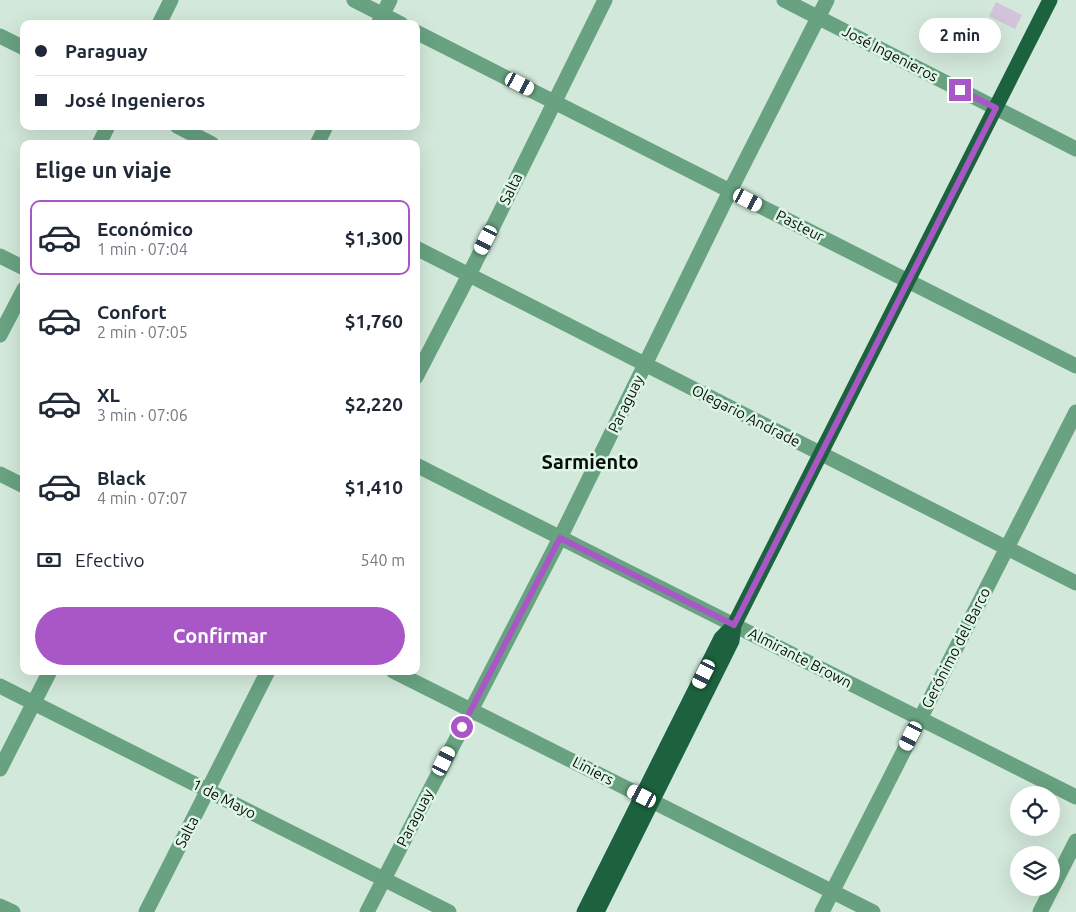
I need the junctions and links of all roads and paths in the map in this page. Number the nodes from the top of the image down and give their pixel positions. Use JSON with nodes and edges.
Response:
{"nodes":[{"id":1,"x":171,"y":0,"type":"edge"},
{"id":2,"x":354,"y":0,"type":"edge"},
{"id":3,"x":390,"y":0,"type":"edge"},
{"id":4,"x":605,"y":0,"type":"edge"},
{"id":5,"x":784,"y":0,"type":"edge"},
{"id":6,"x":827,"y":0,"type":"edge"},
{"id":7,"x":1050,"y":0,"type":"edge"},
{"id":8,"x":818,"y":17,"type":"junction"},
{"id":9,"x":380,"y":19,"type":"edge"},
{"id":10,"x":161,"y":20,"type":"edge"},
{"id":11,"x":420,"y":34,"type":"edge"},
{"id":12,"x":0,"y":36,"type":"edge"},
{"id":13,"x":20,"y":46,"type":"edge"},
{"id":14,"x":554,"y":102,"type":"junction"},
{"id":15,"x":996,"y":108,"type":"junction"},
{"id":16,"x":186,"y":130,"type":"edge"},
{"id":17,"x":204,"y":140,"type":"edge"},
{"id":18,"x":1076,"y":149,"type":"edge"},
{"id":19,"x":730,"y":191,"type":"junction"},
{"id":20,"x":420,"y":250,"type":"edge"},
{"id":21,"x":0,"y":256,"type":"edge"},
{"id":22,"x":20,"y":266,"type":"edge"},
{"id":23,"x":469,"y":275,"type":"junction"},
{"id":24,"x":908,"y":281,"type":"junction"},
{"id":25,"x":20,"y":297,"type":"edge"},
{"id":26,"x":0,"y":335,"type":"edge"},
{"id":27,"x":645,"y":364,"type":"junction"},
{"id":28,"x":1076,"y":366,"type":"edge"},
{"id":29,"x":420,"y":370,"type":"edge"},
{"id":30,"x":1076,"y":412,"type":"edge"},
{"id":31,"x":821,"y":454,"type":"junction"},
{"id":32,"x":420,"y":468,"type":"edge"},
{"id":33,"x":0,"y":474,"type":"edge"},
{"id":34,"x":20,"y":484,"type":"edge"},
{"id":35,"x":560,"y":538,"type":"junction"},
{"id":36,"x":1007,"y":548,"type":"junction"},
{"id":37,"x":1076,"y":583,"type":"edge"},
{"id":38,"x":734,"y":625,"type":"junction"},
{"id":39,"x":48,"y":675,"type":"edge"},
{"id":40,"x":266,"y":675,"type":"edge"},
{"id":41,"x":401,"y":675,"type":"edge"},
{"id":42,"x":0,"y":686,"type":"edge"},
{"id":43,"x":34,"y":703,"type":"junction"},
{"id":44,"x":471,"y":710,"type":"junction"},
{"id":45,"x":920,"y":719,"type":"junction"},
{"id":46,"x":0,"y":769,"type":"edge"},
{"id":47,"x":208,"y":791,"type":"junction"},
{"id":48,"x":1076,"y":798,"type":"edge"},
{"id":49,"x":647,"y":799,"type":"junction"},
{"id":50,"x":1076,"y":841,"type":"edge"},
{"id":51,"x":383,"y":879,"type":"junction"},
{"id":52,"x":832,"y":892,"type":"junction"},
{"id":53,"x":0,"y":906,"type":"edge"},
{"id":54,"x":13,"y":912,"type":"edge"},
{"id":55,"x":146,"y":912,"type":"edge"},
{"id":56,"x":367,"y":912,"type":"edge"},
{"id":57,"x":448,"y":912,"type":"edge"},
{"id":58,"x":584,"y":912,"type":"edge"},
{"id":59,"x":597,"y":912,"type":"edge"},
{"id":60,"x":822,"y":912,"type":"edge"},
{"id":61,"x":873,"y":912,"type":"edge"},
{"id":62,"x":1040,"y":912,"type":"edge"}],
"edges":[{"from":1,"to":10,"type":"street"},
{"from":2,"to":9,"type":"street"},
{"from":3,"to":9,"type":"street"},
{"from":4,"to":14,"type":"street","name":"Salta"},
{"from":5,"to":8,"type":"street","name":"José Ingenieros"},
{"from":6,"to":8,"type":"street","name":"Paraguay"},
{"from":7,"to":15,"type":"main road"},
{"from":8,"to":15,"type":"street","name":"José Ingenieros"},
{"from":8,"to":19,"type":"street","name":"Paraguay"},
{"from":11,"to":14,"type":"street","name":"Pasteur"},
{"from":12,"to":13,"type":"street"},
{"from":14,"to":19,"type":"street","name":"Pasteur"},
{"from":14,"to":23,"type":"street","name":"Salta"},
{"from":15,"to":18,"type":"street","name":"José Ingenieros"},
{"from":15,"to":24,"type":"main road"},
{"from":16,"to":17,"type":"street"},
{"from":19,"to":24,"type":"street","name":"Pasteur"},
{"from":19,"to":27,"type":"street","name":"Paraguay"},
{"from":20,"to":23,"type":"street","name":"Olegario Andrade"},
{"from":21,"to":22,"type":"street"},
{"from":23,"to":27,"type":"street","name":"Olegario Andrade"},
{"from":23,"to":29,"type":"street","name":"Salta"},
{"from":24,"to":28,"type":"street","name":"Pasteur"},
{"from":24,"to":31,"type":"main road"},
{"from":25,"to":26,"type":"street"},
{"from":27,"to":31,"type":"street","name":"Olegario Andrade"},
{"from":27,"to":35,"type":"street","name":"Paraguay"},
{"from":30,"to":36,"type":"street","name":"Gerónimo del Barco"},
{"from":31,"to":36,"type":"street","name":"Olegario Andrade"},
{"from":31,"to":38,"type":"main road"},
{"from":32,"to":35,"type":"street","name":"Almirante Brown"},
{"from":33,"to":34,"type":"street"},
{"from":35,"to":38,"type":"street","name":"Almirante Brown"},
{"from":35,"to":44,"type":"street","name":"Paraguay"},
{"from":36,"to":37,"type":"street","name":"Olegario Andrade"},
{"from":36,"to":45,"type":"street","name":"Gerónimo del Barco"},
{"from":38,"to":45,"type":"street","name":"Almirante Brown"},
{"from":38,"to":49,"type":"main road"},
{"from":39,"to":43,"type":"street"},
{"from":40,"to":47,"type":"street","name":"Salta"},
{"from":41,"to":44,"type":"street","name":"Liniers"},
{"from":42,"to":43,"type":"street","name":"1 de Mayo"},
{"from":43,"to":46,"type":"street"},
{"from":43,"to":47,"type":"street","name":"1 de Mayo"},
{"from":44,"to":49,"type":"street","name":"Liniers"},
{"from":44,"to":51,"type":"street","name":"Paraguay"},
{"from":45,"to":48,"type":"street","name":"Almirante Brown"},
{"from":45,"to":52,"type":"street","name":"Gerónimo del Barco"},
{"from":47,"to":51,"type":"street","name":"1 de Mayo"},
{"from":47,"to":55,"type":"street","name":"Salta"},
{"from":49,"to":52,"type":"street","name":"Liniers"},
{"from":49,"to":58,"type":"main road"},
{"from":49,"to":59,"type":"main road"},
{"from":50,"to":62,"type":"street"},
{"from":51,"to":56,"type":"street","name":"Paraguay"},
{"from":51,"to":57,"type":"street","name":"1 de Mayo"},
{"from":52,"to":60,"type":"street","name":"Gerónimo del Barco"},
{"from":52,"to":61,"type":"street","name":"Liniers"},
{"from":53,"to":54,"type":"street"}]}
